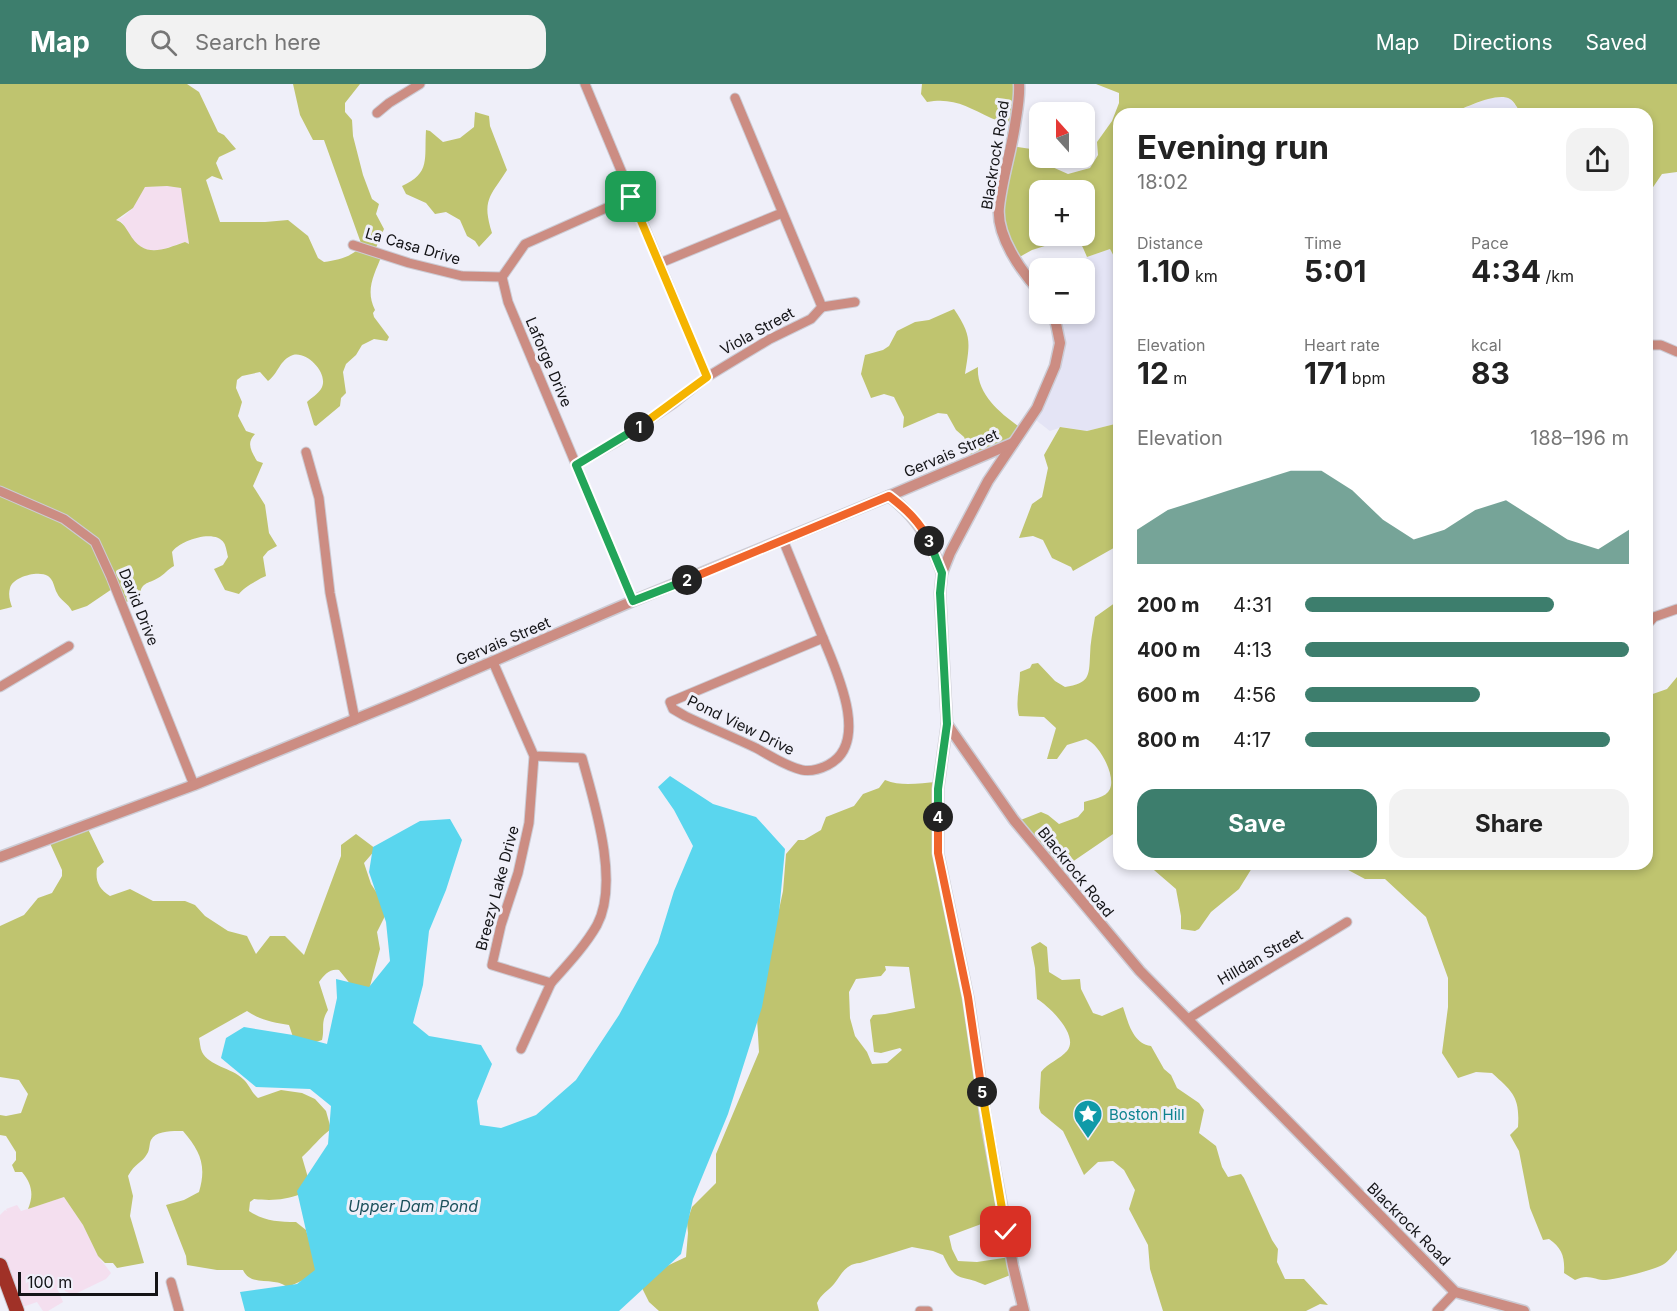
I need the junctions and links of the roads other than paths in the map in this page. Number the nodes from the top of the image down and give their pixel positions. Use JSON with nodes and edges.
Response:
{"nodes":[{"id":1,"x":420,"y":84,"type":"edge"},
{"id":2,"x":585,"y":84,"type":"edge"},
{"id":3,"x":1019,"y":84,"type":"edge"},
{"id":4,"x":735,"y":98,"type":"dead end"},
{"id":5,"x":377,"y":113,"type":"dead end"},
{"id":6,"x":631,"y":197,"type":"junction"},
{"id":7,"x":782,"y":213,"type":"junction"},
{"id":8,"x":352,"y":244,"type":"dead end"},
{"id":9,"x":660,"y":263,"type":"junction"},
{"id":10,"x":502,"y":278,"type":"junction"},
{"id":11,"x":1029,"y":279,"type":"edge"},
{"id":12,"x":855,"y":302,"type":"dead end"},
{"id":13,"x":822,"y":306,"type":"junction"},
{"id":14,"x":1056,"y":324,"type":"edge"},
{"id":15,"x":1653,"y":345,"type":"edge"},
{"id":16,"x":1677,"y":352,"type":"edge"},
{"id":17,"x":707,"y":377,"type":"junction"},
{"id":18,"x":1013,"y":443,"type":"junction"},
{"id":19,"x":306,"y":452,"type":"dead end"},
{"id":20,"x":576,"y":465,"type":"junction"},
{"id":21,"x":0,"y":491,"type":"edge"},
{"id":22,"x":889,"y":496,"type":"junction"},
{"id":23,"x":783,"y":540,"type":"junction"},
{"id":24,"x":942,"y":573,"type":"junction"},
{"id":25,"x":633,"y":601,"type":"junction"},
{"id":26,"x":1677,"y":609,"type":"edge"},
{"id":27,"x":1653,"y":618,"type":"edge"},
{"id":28,"x":823,"y":639,"type":"junction"},
{"id":29,"x":69,"y":646,"type":"dead end"},
{"id":30,"x":493,"y":662,"type":"junction"},
{"id":31,"x":0,"y":687,"type":"edge"},
{"id":32,"x":355,"y":720,"type":"junction"},
{"id":33,"x":947,"y":724,"type":"junction"},
{"id":34,"x":534,"y":756,"type":"junction"},
{"id":35,"x":194,"y":785,"type":"junction"},
{"id":36,"x":0,"y":857,"type":"edge"},
{"id":37,"x":1347,"y":922,"type":"dead end"},
{"id":38,"x":551,"y":983,"type":"junction"},
{"id":39,"x":1188,"y":1019,"type":"junction"},
{"id":40,"x":521,"y":1048,"type":"dead end"},
{"id":41,"x":0,"y":1264,"type":"edge"},
{"id":42,"x":171,"y":1282,"type":"dead end"},
{"id":43,"x":1455,"y":1292,"type":"junction"},
{"id":44,"x":1020,"y":1310,"type":"edge"},
{"id":45,"x":17,"y":1311,"type":"edge"},
{"id":46,"x":179,"y":1311,"type":"edge"},
{"id":47,"x":920,"y":1311,"type":"edge"},
{"id":48,"x":928,"y":1311,"type":"edge"},
{"id":49,"x":1437,"y":1311,"type":"edge"},
{"id":50,"x":1524,"y":1311,"type":"edge"}],
"edges":[{"from":1,"to":5,"type":"street"},
{"from":2,"to":6,"type":"street"},
{"from":3,"to":11,"type":"street","name":"Blackrock Road"},
{"from":4,"to":7,"type":"street"},
{"from":6,"to":9,"type":"street"},
{"from":6,"to":10,"type":"street"},
{"from":7,"to":9,"type":"street"},
{"from":7,"to":13,"type":"street"},
{"from":8,"to":10,"type":"street","name":"La Casa Drive"},
{"from":9,"to":17,"type":"street"},
{"from":10,"to":20,"type":"street","name":"Laforge Drive"},
{"from":12,"to":13,"type":"street"},
{"from":13,"to":17,"type":"street","name":"Viola Street"},
{"from":14,"to":18,"type":"street"},
{"from":15,"to":16,"type":"street"},
{"from":17,"to":20,"type":"street","name":"Viola Street"},
{"from":18,"to":22,"type":"street","name":"Gervais Street"},
{"from":18,"to":24,"type":"street"},
{"from":19,"to":32,"type":"street"},
{"from":20,"to":25,"type":"street","name":"Laforge Drive"},
{"from":21,"to":35,"type":"street","name":"David Drive"},
{"from":22,"to":23,"type":"street","name":"Gervais Street"},
{"from":22,"to":24,"type":"street"},
{"from":23,"to":25,"type":"street","name":"Gervais Street"},
{"from":23,"to":28,"type":"street","name":"Pond View Drive"},
{"from":24,"to":33,"type":"street"},
{"from":25,"to":30,"type":"street","name":"Gervais Street"},
{"from":26,"to":27,"type":"street"},
{"from":28,"to":28,"type":"street","name":"Pond View Drive"},
{"from":29,"to":31,"type":"street"},
{"from":30,"to":32,"type":"street","name":"Gervais Street"},
{"from":30,"to":34,"type":"street","name":"Breezy Lake Drive"},
{"from":32,"to":35,"type":"street","name":"Gervais Street"},
{"from":33,"to":39,"type":"street","name":"Blackrock Road"},
{"from":33,"to":44,"type":"street"},
{"from":34,"to":38,"type":"street","name":"Breezy Lake Drive"},
{"from":34,"to":38,"type":"street"},
{"from":35,"to":36,"type":"street","name":"Gervais Street"},
{"from":37,"to":39,"type":"street","name":"Hilldan Street"},
{"from":38,"to":40,"type":"street"},
{"from":39,"to":43,"type":"street","name":"Blackrock Road"},
{"from":41,"to":45,"type":"main road"},
{"from":42,"to":46,"type":"street"},
{"from":43,"to":49,"type":"street"},
{"from":43,"to":50,"type":"street"},
{"from":47,"to":48,"type":"street"}]}
